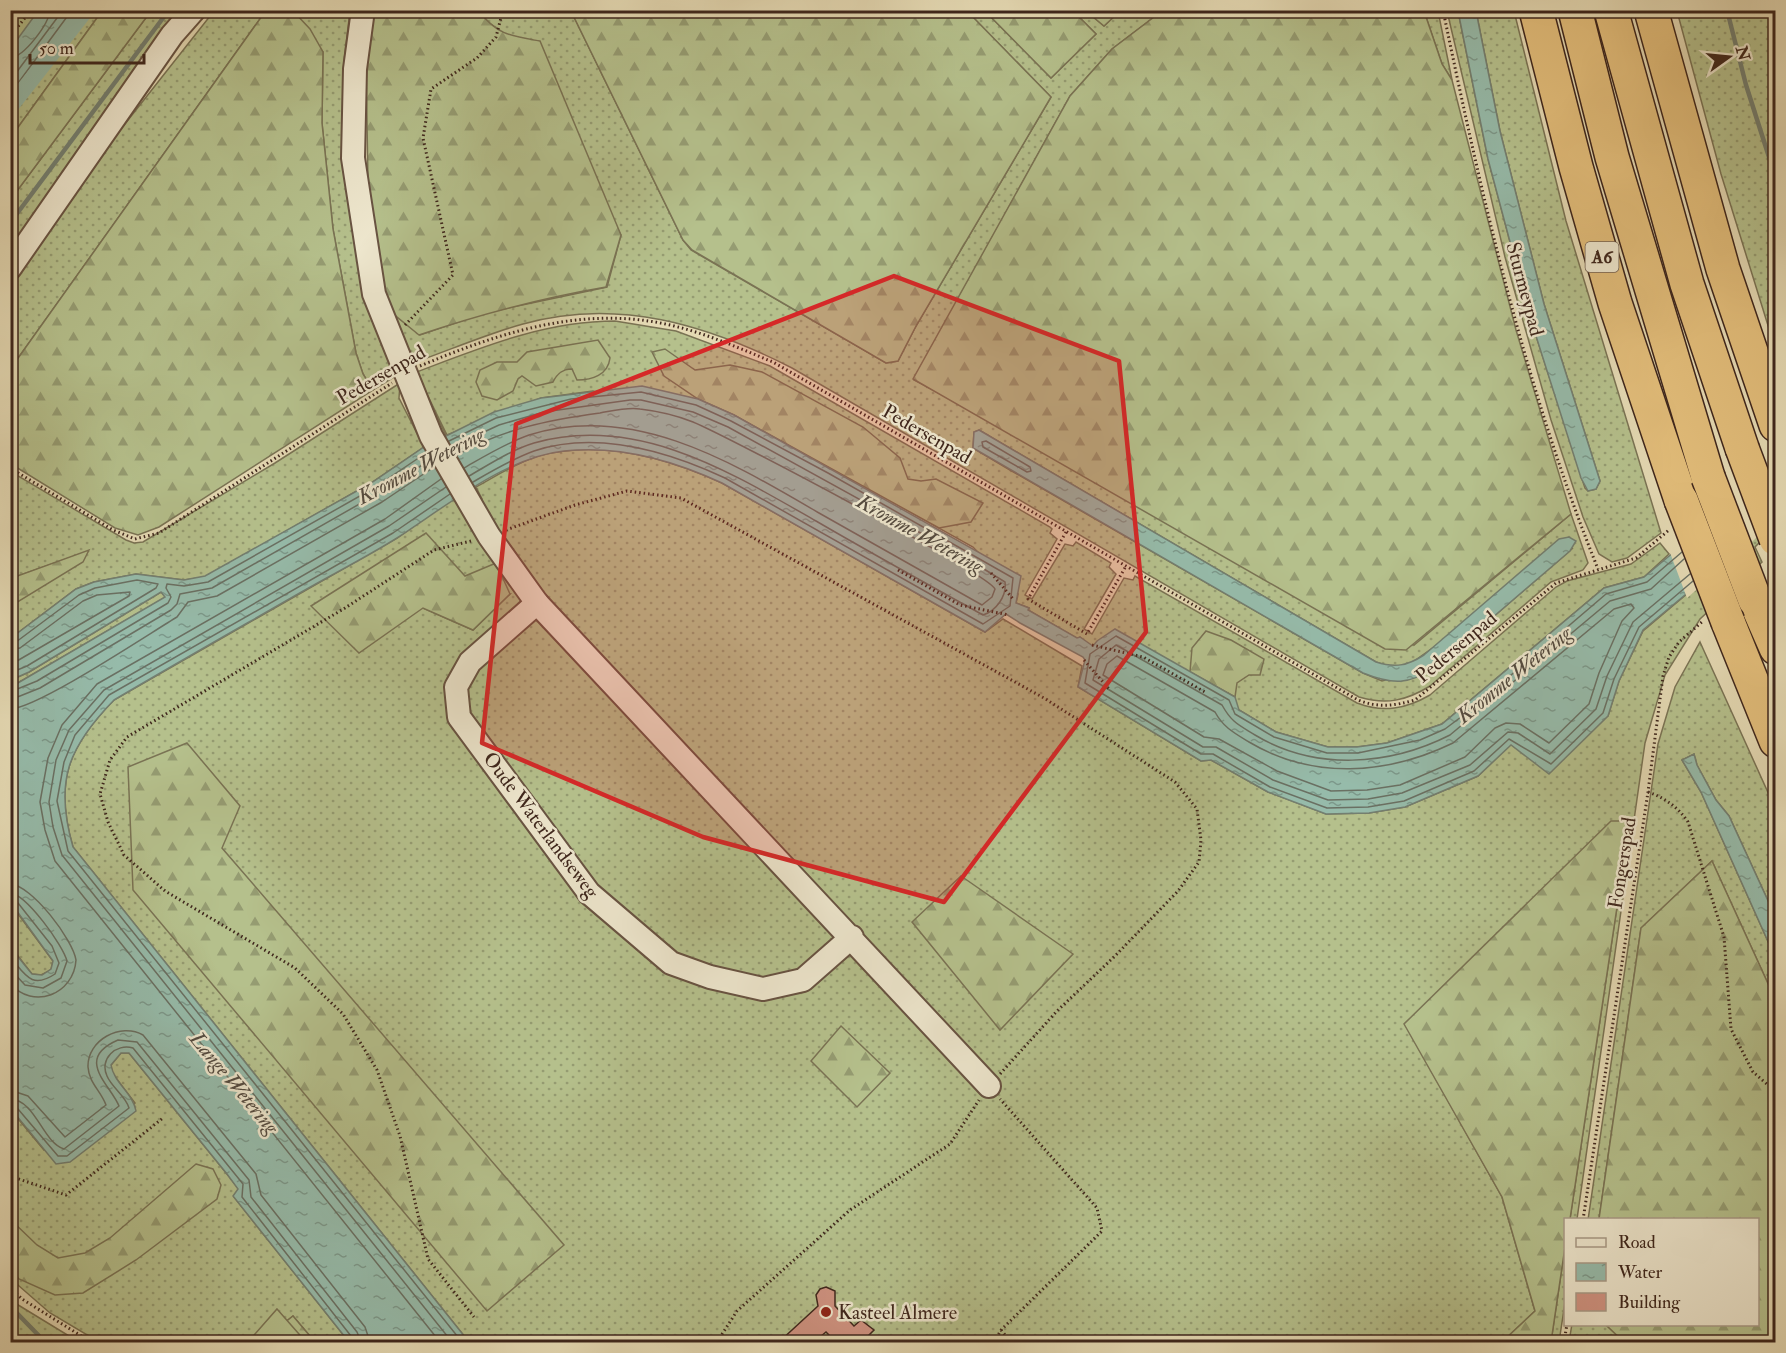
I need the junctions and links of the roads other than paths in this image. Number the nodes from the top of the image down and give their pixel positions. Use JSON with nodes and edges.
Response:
{"nodes":[{"id":1,"x":194,"y":10,"type":"edge"},
{"id":2,"x":363,"y":10,"type":"edge"},
{"id":3,"x":1536,"y":10,"type":"edge"},
{"id":4,"x":1575,"y":10,"type":"edge"},
{"id":5,"x":1611,"y":10,"type":"edge"},
{"id":6,"x":1651,"y":10,"type":"edge"},
{"id":7,"x":10,"y":268,"type":"edge"},
{"id":8,"x":1775,"y":423,"type":"edge"},
{"id":9,"x":1776,"y":539,"type":"edge"},
{"id":10,"x":537,"y":603,"type":"junction"},
{"id":11,"x":1776,"y":648,"type":"edge"},
{"id":12,"x":1776,"y":741,"type":"edge"},
{"id":13,"x":852,"y":937,"type":"junction"},
{"id":14,"x":989,"y":1086,"type":"road end"}],
"edges":[{"from":1,"to":7,"type":"street"},
{"from":2,"to":10,"type":"street"},
{"from":3,"to":12,"type":"highway","number":"A6","bridge":true},
{"from":4,"to":11,"type":"highway","number":"A6","bridge":true},
{"from":5,"to":9,"type":"highway","bridge":true},
{"from":6,"to":8,"type":"highway"},
{"from":10,"to":13,"type":"street"},
{"from":10,"to":13,"type":"street","name":"Oude Waterlandseweg"},
{"from":13,"to":14,"type":"street"}]}
